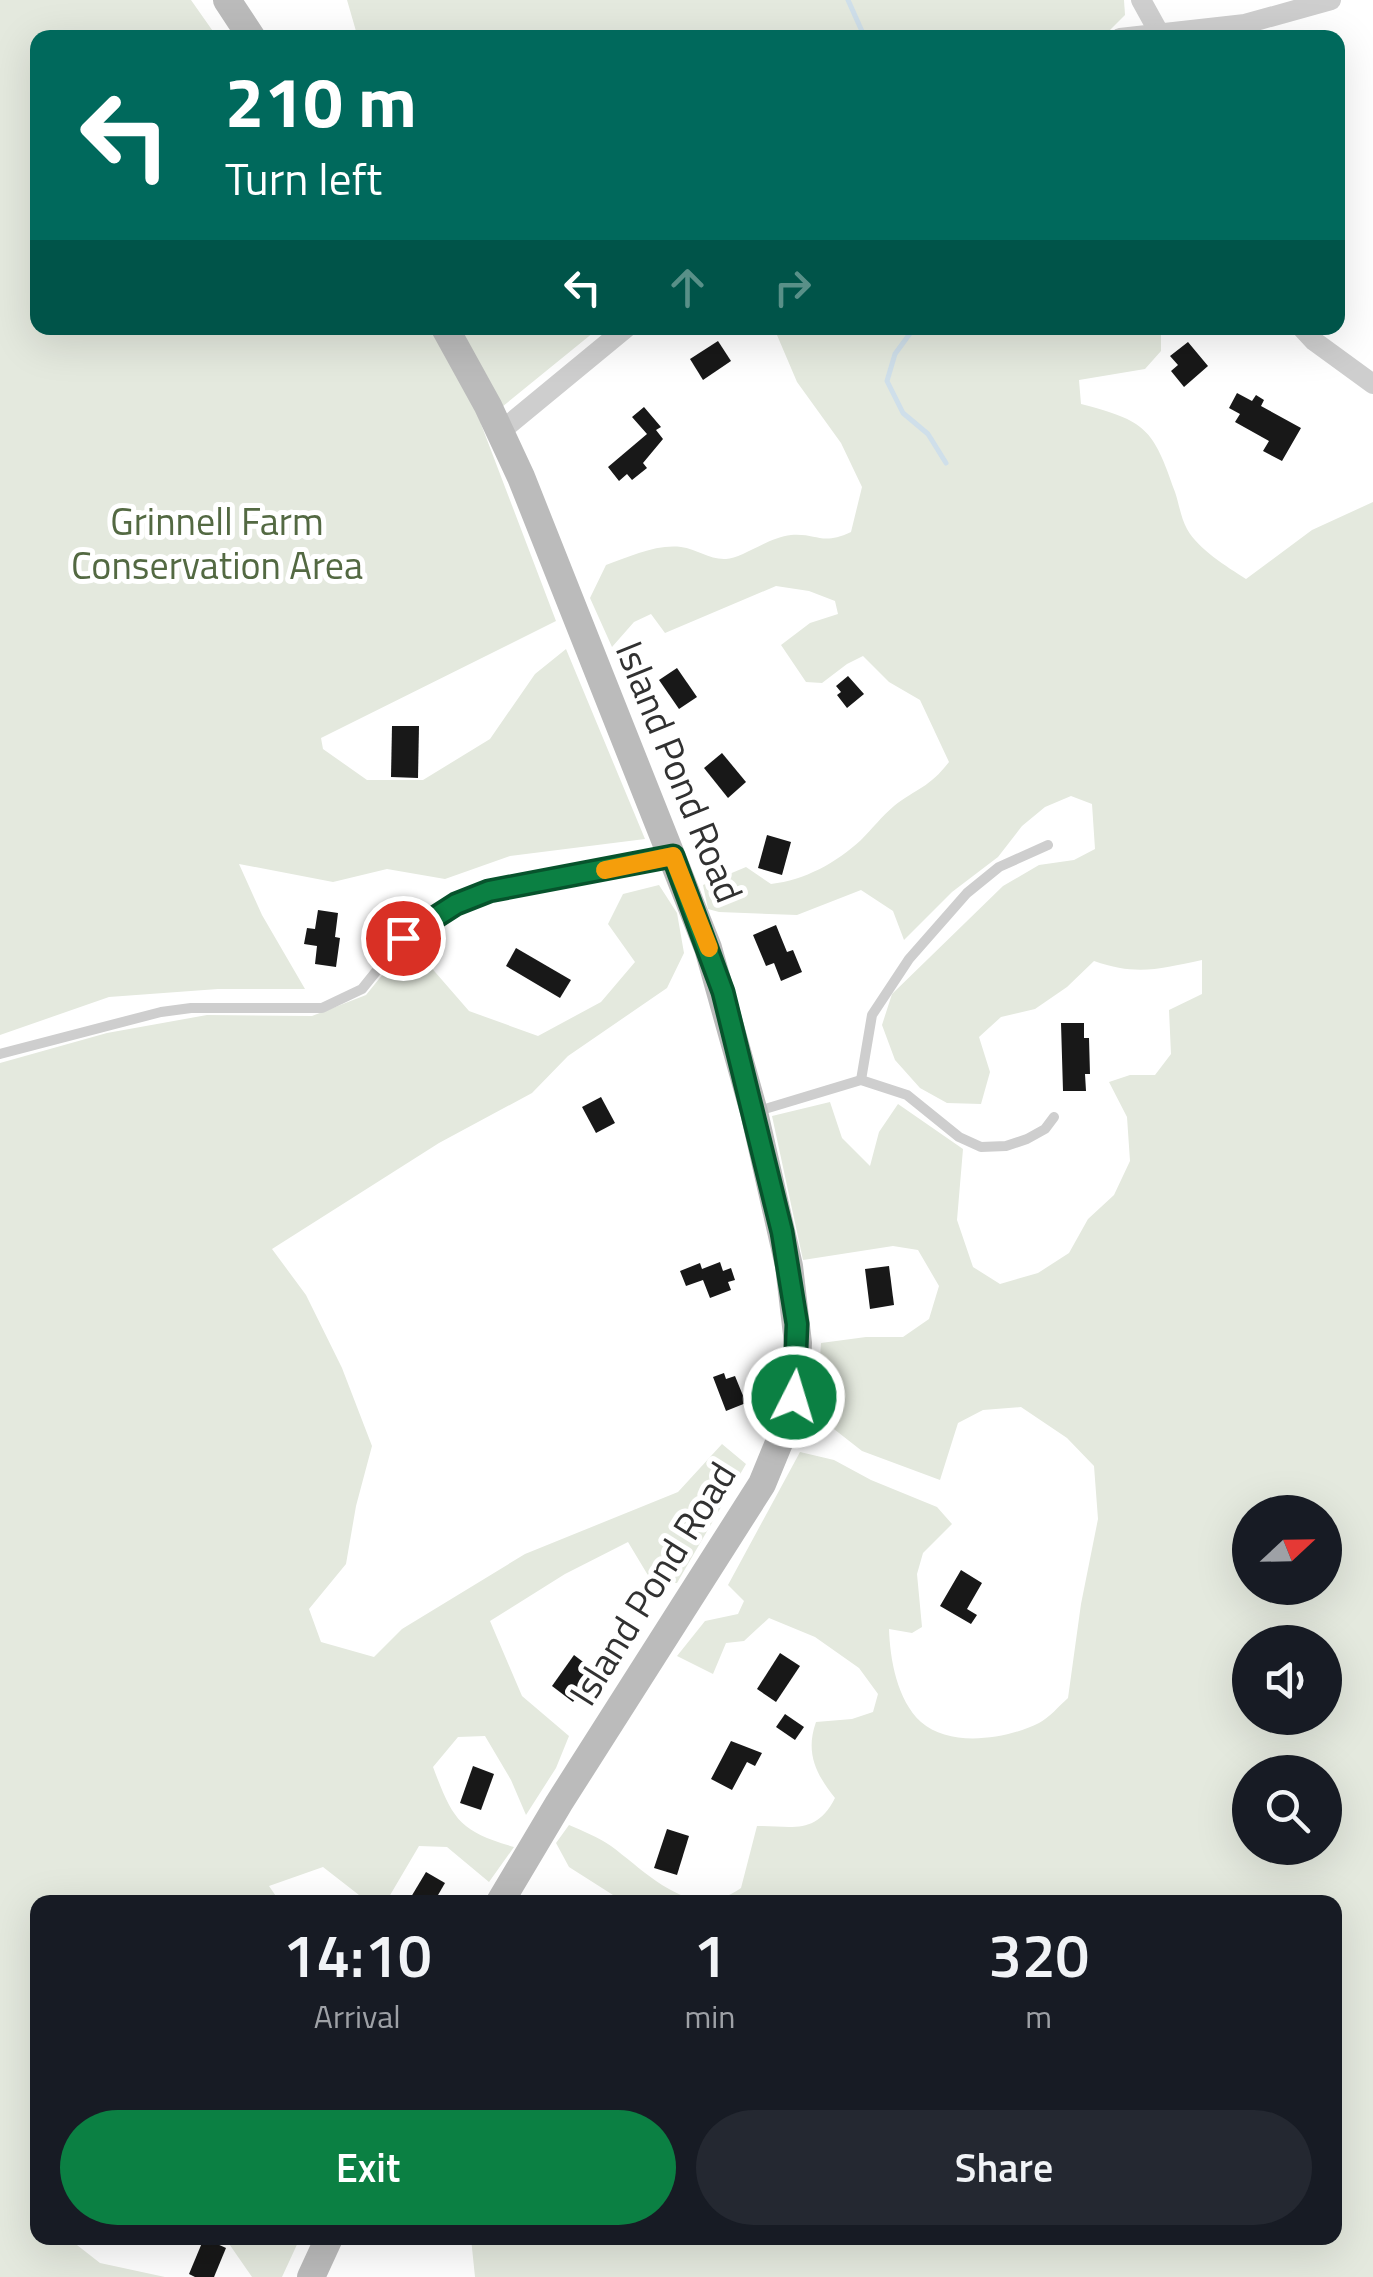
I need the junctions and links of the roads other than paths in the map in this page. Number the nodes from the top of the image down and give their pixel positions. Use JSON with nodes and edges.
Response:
{"nodes":[{"id":1,"x":226,"y":0,"type":"edge"},
{"id":2,"x":1141,"y":0,"type":"edge"},
{"id":3,"x":1331,"y":0,"type":"edge"},
{"id":4,"x":247,"y":30,"type":"edge"},
{"id":5,"x":1158,"y":30,"type":"edge"},
{"id":6,"x":1196,"y":30,"type":"edge"},
{"id":7,"x":449,"y":335,"type":"edge"},
{"id":8,"x":618,"y":335,"type":"edge"},
{"id":9,"x":1308,"y":335,"type":"edge"},
{"id":10,"x":1373,"y":384,"type":"edge"},
{"id":11,"x":501,"y":431,"type":"junction"},
{"id":12,"x":1048,"y":845,"type":"dead end"},
{"id":13,"x":673,"y":856,"type":"junction"},
{"id":14,"x":0,"y":1054,"type":"edge"},
{"id":15,"x":861,"y":1080,"type":"junction"},
{"id":16,"x":754,"y":1112,"type":"junction"},
{"id":17,"x":1054,"y":1117,"type":"dead end"},
{"id":18,"x":504,"y":1895,"type":"edge"},
{"id":19,"x":326,"y":2245,"type":"edge"},
{"id":20,"x":311,"y":2277,"type":"edge"}],
"edges":[{"from":1,"to":4,"type":"street"},
{"from":2,"to":5,"type":"street"},
{"from":3,"to":6,"type":"street"},
{"from":7,"to":11,"type":"street","name":"Island Pond Road"},
{"from":8,"to":11,"type":"street"},
{"from":9,"to":10,"type":"street"},
{"from":11,"to":13,"type":"street","name":"Island Pond Road"},
{"from":12,"to":15,"type":"lane"},
{"from":13,"to":14,"type":"lane"},
{"from":13,"to":16,"type":"street","name":"Island Pond Road"},
{"from":15,"to":16,"type":"lane"},
{"from":15,"to":17,"type":"lane"},
{"from":16,"to":18,"type":"street","name":"Island Pond Road"},
{"from":19,"to":20,"type":"street"}]}
